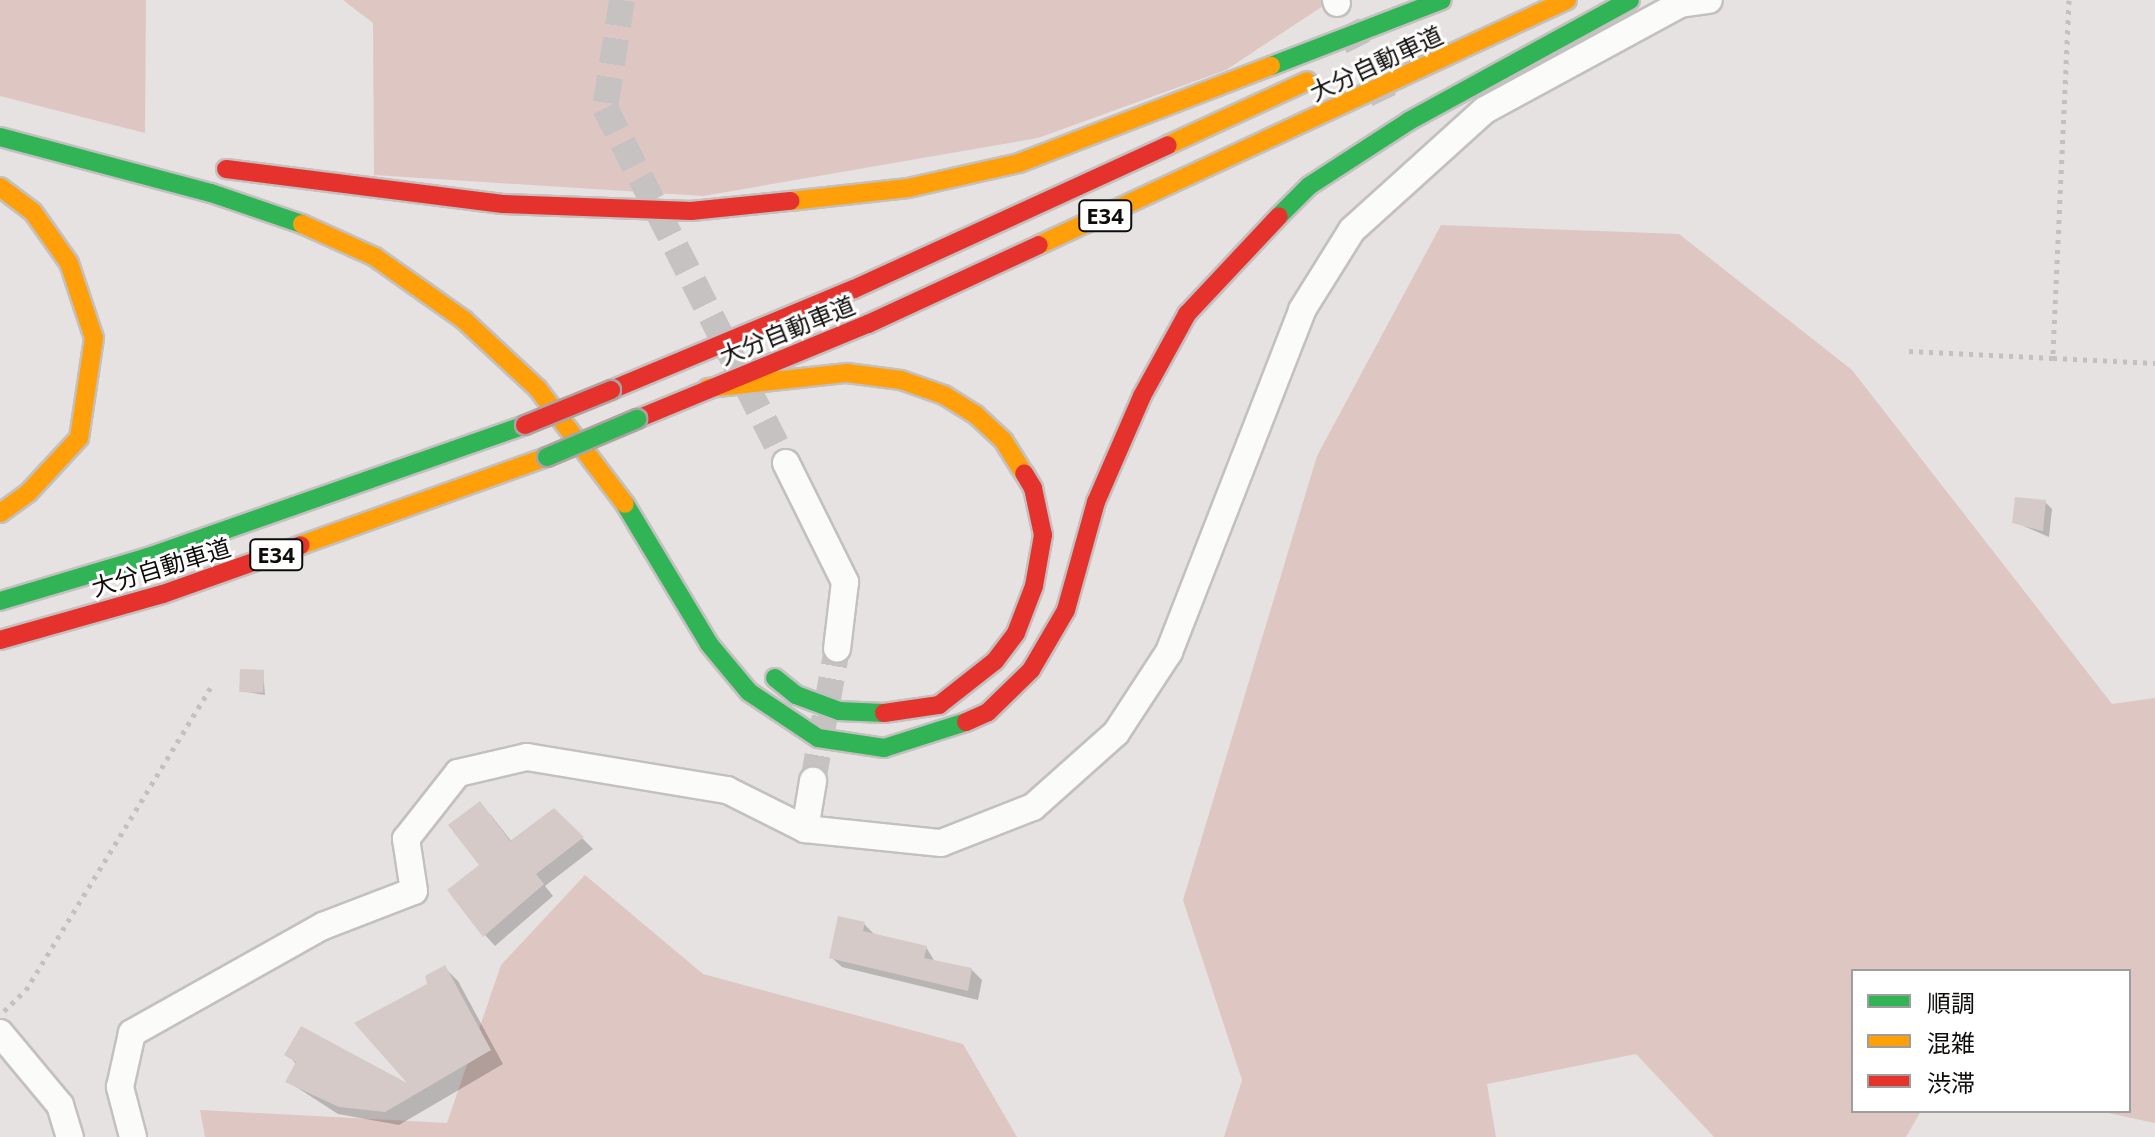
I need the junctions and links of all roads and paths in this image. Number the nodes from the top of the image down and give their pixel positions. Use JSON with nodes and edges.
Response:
{"nodes":[{"id":1,"x":1442,"y":0,"type":"edge"},
{"id":2,"x":1567,"y":0,"type":"edge"},
{"id":3,"x":1630,"y":0,"type":"edge"},
{"id":4,"x":1709,"y":0,"type":"edge"},
{"id":5,"x":2069,"y":0,"type":"edge"},
{"id":6,"x":1464,"y":7,"type":"dead end"},
{"id":7,"x":1380,"y":46,"type":"dead end"},
{"id":8,"x":1324,"y":73,"type":"dead end"},
{"id":9,"x":0,"y":137,"type":"edge"},
{"id":10,"x":0,"y":187,"type":"edge"},
{"id":11,"x":305,"y":198,"type":"dead end"},
{"id":12,"x":1909,"y":351,"type":"dead end"},
{"id":13,"x":2053,"y":358,"type":"junction"},
{"id":14,"x":2155,"y":363,"type":"edge"},
{"id":15,"x":546,"y":368,"type":"dead end"},
{"id":16,"x":708,"y":388,"type":"junction"},
{"id":17,"x":786,"y":463,"type":"tunnel mouth"},
{"id":18,"x":0,"y":513,"type":"edge"},
{"id":19,"x":0,"y":601,"type":"edge"},
{"id":20,"x":718,"y":618,"type":"dead end"},
{"id":21,"x":0,"y":640,"type":"edge"},
{"id":22,"x":837,"y":649,"type":"tunnel mouth"},
{"id":23,"x":759,"y":665,"type":"dead end"},
{"id":24,"x":210,"y":688,"type":"dead end"},
{"id":25,"x":813,"y":781,"type":"tunnel mouth"},
{"id":26,"x":805,"y":829,"type":"junction"},
{"id":27,"x":0,"y":1014,"type":"edge"},
{"id":28,"x":0,"y":1033,"type":"edge"},
{"id":29,"x":70,"y":1137,"type":"edge"},
{"id":30,"x":133,"y":1137,"type":"edge"}],
"edges":[{"from":1,"to":11,"type":"highway"},
{"from":2,"to":16,"type":"highway","name":"大分自動車道","number":"E34"},
{"from":3,"to":9,"type":"highway"},
{"from":4,"to":26,"type":"street"},
{"from":5,"to":13,"type":"path"},
{"from":6,"to":7,"type":"highway","name":"大分自動車道"},
{"from":8,"to":19,"type":"highway","name":"大分自動車道","number":"E34","bridge":true},
{"from":10,"to":18,"type":"highway"},
{"from":12,"to":13,"type":"path"},
{"from":13,"to":14,"type":"path"},
{"from":15,"to":20,"type":"highway"},
{"from":16,"to":21,"type":"highway","name":"大分自動車道","number":"E34","bridge":true},
{"from":16,"to":23,"type":"highway"},
{"from":17,"to":22,"type":"street"},
{"from":24,"to":27,"type":"path"},
{"from":25,"to":26,"type":"street"},
{"from":26,"to":30,"type":"street"},
{"from":28,"to":29,"type":"street"}]}
